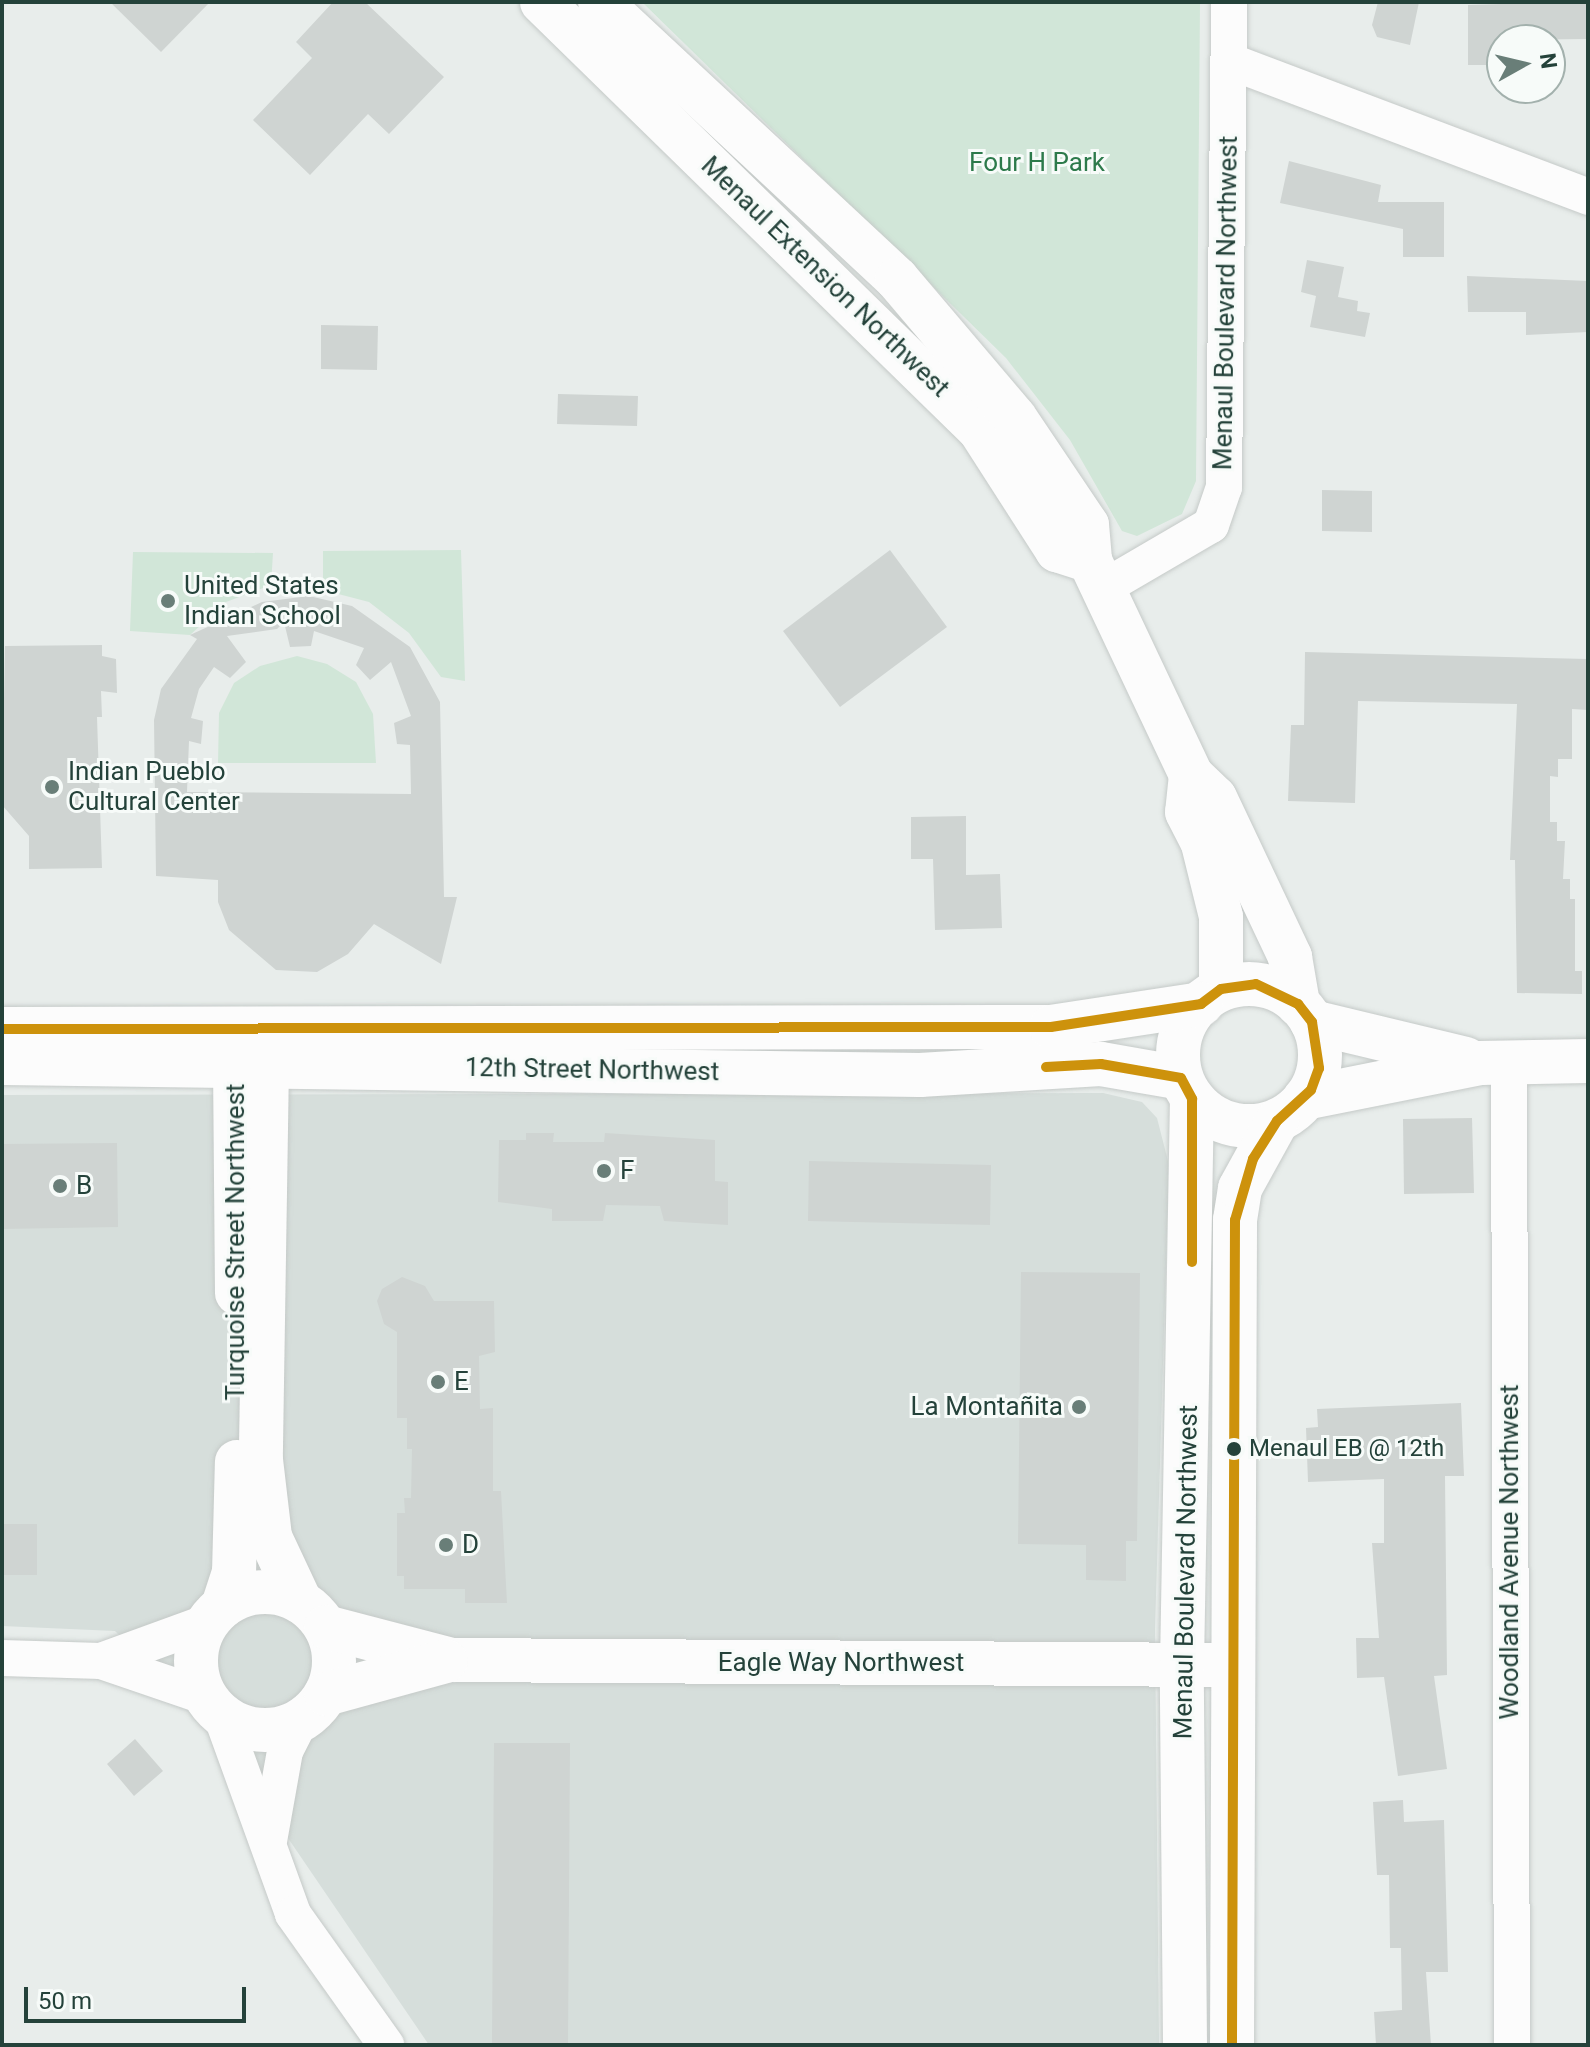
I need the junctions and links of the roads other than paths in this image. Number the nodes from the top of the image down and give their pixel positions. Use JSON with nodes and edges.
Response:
{"nodes":[{"id":1,"x":542,"y":2,"type":"edge"},
{"id":2,"x":600,"y":2,"type":"edge"},
{"id":3,"x":1229,"y":2,"type":"edge"},
{"id":4,"x":1229,"y":61,"type":"junction"},
{"id":5,"x":1588,"y":197,"type":"edge"},
{"id":6,"x":1096,"y":574,"type":"junction"},
{"id":7,"x":1191,"y":775,"type":"junction"},
{"id":8,"x":1211,"y":996,"type":"junction"},
{"id":9,"x":1305,"y":1013,"type":"junction"},
{"id":10,"x":2,"y":1029,"type":"edge"},
{"id":11,"x":250,"y":1054,"type":"junction"},
{"id":12,"x":1494,"y":1061,"type":"junction"},
{"id":13,"x":1588,"y":1061,"type":"edge"},
{"id":14,"x":2,"y":1063,"type":"edge"},
{"id":15,"x":1187,"y":1088,"type":"junction"},
{"id":16,"x":1291,"y":1110,"type":"junction"},
{"id":17,"x":216,"y":1614,"type":"junction"},
{"id":18,"x":313,"y":1614,"type":"junction"},
{"id":19,"x":2,"y":1658,"type":"edge"},
{"id":20,"x":452,"y":1660,"type":"junction"},
{"id":21,"x":101,"y":1661,"type":"junction"},
{"id":22,"x":1182,"y":1665,"type":"junction"},
{"id":23,"x":1229,"y":1665,"type":"junction"},
{"id":24,"x":213,"y":1705,"type":"junction"},
{"id":25,"x":314,"y":1707,"type":"junction"},
{"id":26,"x":268,"y":1847,"type":"junction"},
{"id":27,"x":386,"y":2045,"type":"edge"},
{"id":28,"x":1185,"y":2045,"type":"edge"},
{"id":29,"x":1232,"y":2045,"type":"edge"},
{"id":30,"x":1512,"y":2045,"type":"edge"}],
"edges":[{"from":1,"to":6,"type":"main road","name":"Menaul Extension Northwest"},
{"from":2,"to":6,"type":"main road","name":"Menaul Extension Northwest"},
{"from":3,"to":4,"type":"street","name":"Menaul Boulevard Northwest"},
{"from":4,"to":5,"type":"street"},
{"from":4,"to":6,"type":"street","name":"Menaul Boulevard Northwest"},
{"from":6,"to":7,"type":"main road"},
{"from":7,"to":8,"type":"main road"},
{"from":7,"to":9,"type":"main road"},
{"from":8,"to":9,"type":"main road"},
{"from":8,"to":11,"type":"main road","name":"12th Street Northwest"},
{"from":8,"to":15,"type":"main road"},
{"from":9,"to":12,"type":"main road"},
{"from":9,"to":16,"type":"main road"},
{"from":10,"to":11,"type":"main road","name":"12th Street Northwest"},
{"from":11,"to":14,"type":"main road","name":"12th Street Northwest"},
{"from":11,"to":15,"type":"main road","name":"12th Street Northwest"},
{"from":11,"to":17,"type":"main road","name":"Turquoise Street Northwest"},
{"from":11,"to":18,"type":"main road","name":"Turquoise Street Northwest"},
{"from":12,"to":13,"type":"main road"},
{"from":12,"to":16,"type":"main road"},
{"from":12,"to":30,"type":"street","name":"Woodland Avenue Northwest"},
{"from":15,"to":16,"type":"main road"},
{"from":15,"to":22,"type":"main road","name":"Menaul Boulevard Northwest"},
{"from":16,"to":23,"type":"main road","name":"Menaul Boulevard Northwest"},
{"from":17,"to":18,"type":"main road"},
{"from":17,"to":21,"type":"street"},
{"from":17,"to":24,"type":"main road"},
{"from":18,"to":20,"type":"main road","name":"Eagle Way Northwest"},
{"from":18,"to":25,"type":"main road"},
{"from":19,"to":21,"type":"street"},
{"from":20,"to":22,"type":"main road","name":"Eagle Way Northwest"},
{"from":20,"to":25,"type":"main road","name":"Eagle Way Northwest"},
{"from":21,"to":24,"type":"street"},
{"from":22,"to":23,"type":"main road","name":"Eagle Way Northwest"},
{"from":22,"to":28,"type":"main road","name":"Menaul Boulevard Northwest"},
{"from":23,"to":29,"type":"main road","name":"Menaul Boulevard Northwest"},
{"from":24,"to":25,"type":"main road"},
{"from":24,"to":26,"type":"street"},
{"from":25,"to":26,"type":"street"},
{"from":26,"to":27,"type":"street"}]}
